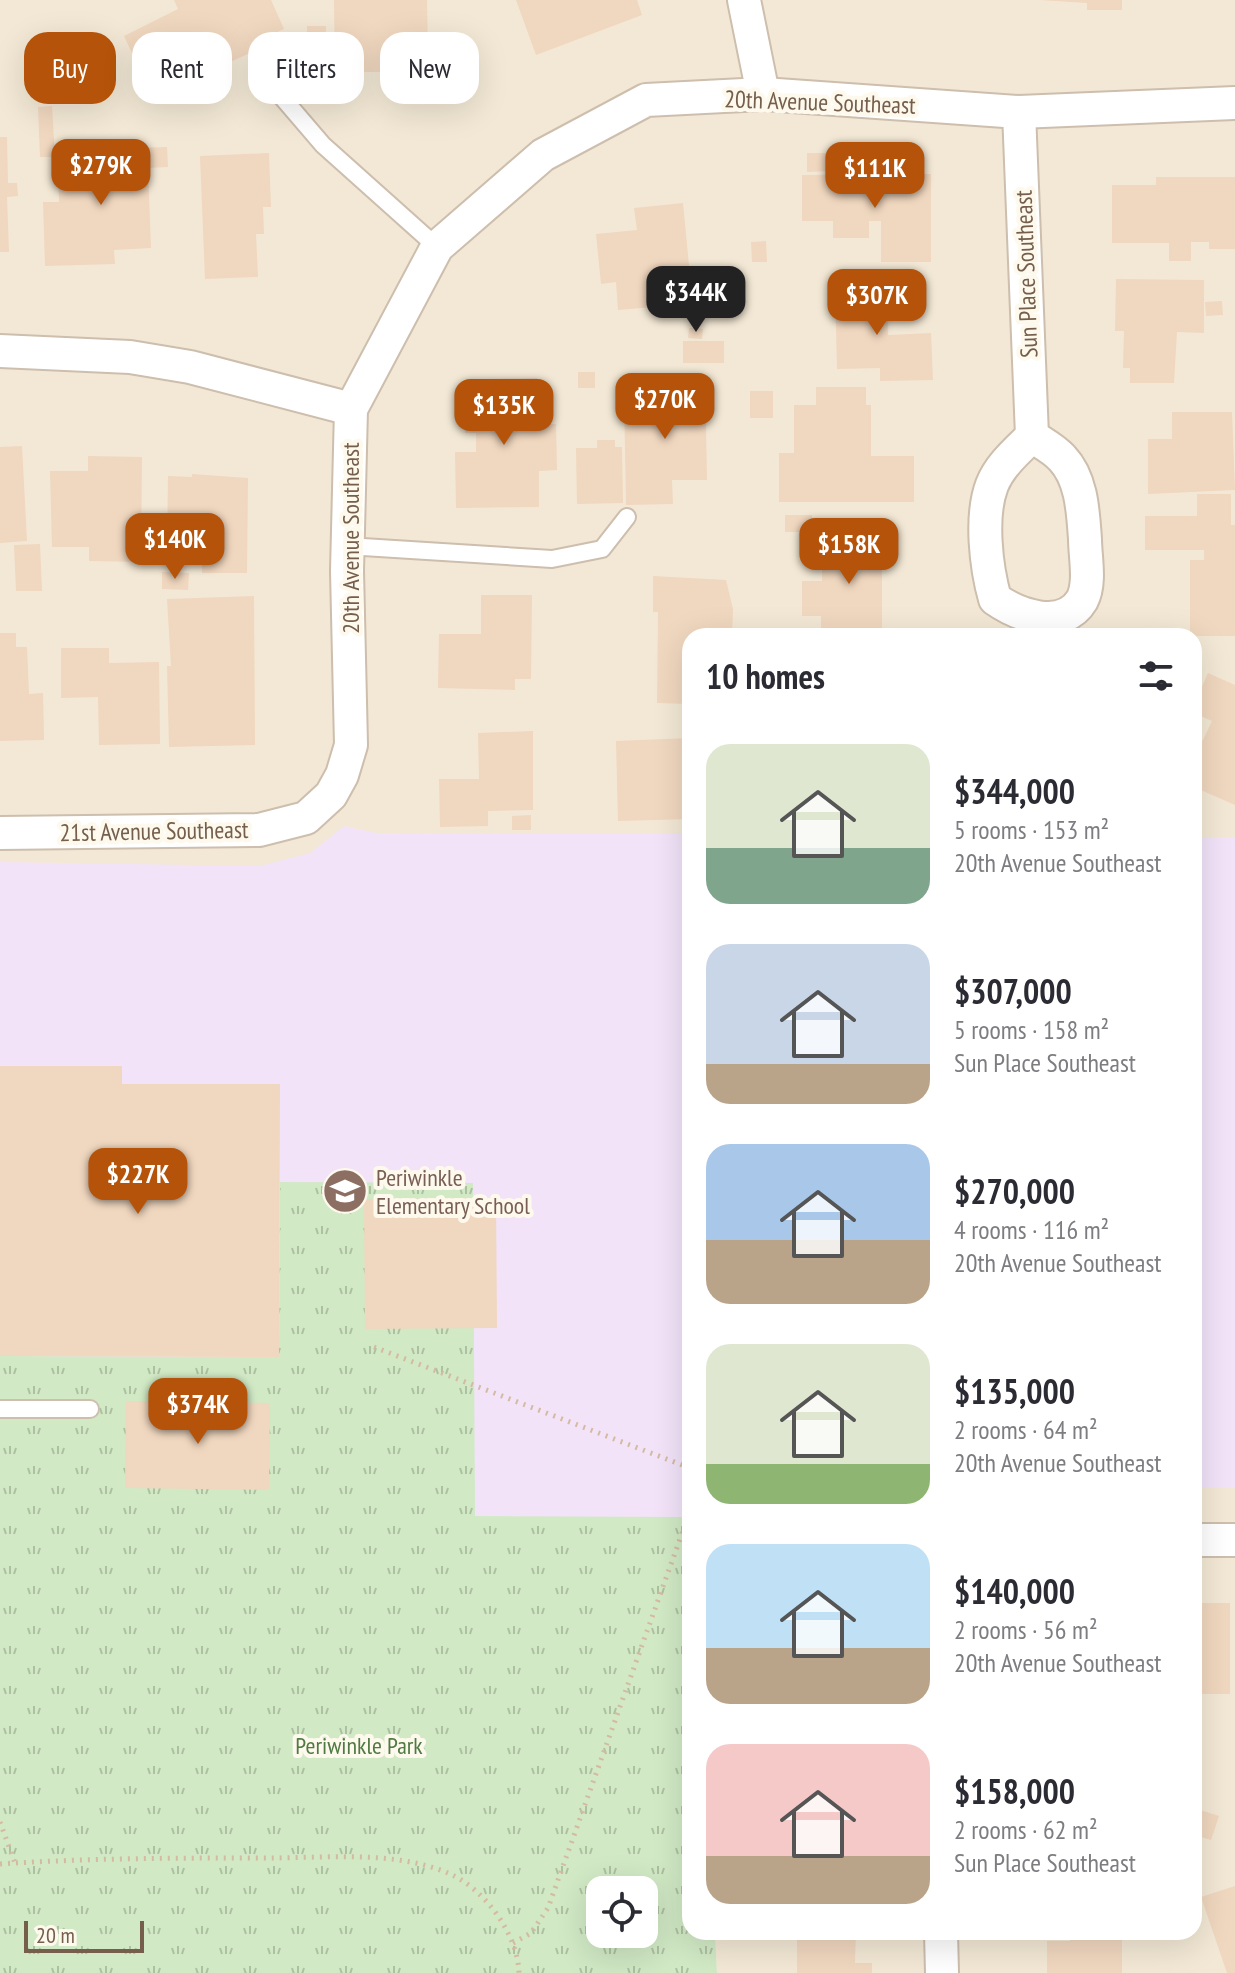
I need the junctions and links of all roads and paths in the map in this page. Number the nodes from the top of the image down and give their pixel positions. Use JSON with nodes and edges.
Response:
{"nodes":[{"id":1,"x":744,"y":0,"type":"edge"},
{"id":2,"x":763,"y":94,"type":"junction"},
{"id":3,"x":1235,"y":103,"type":"edge"},
{"id":4,"x":288,"y":104,"type":"edge"},
{"id":5,"x":1019,"y":112,"type":"junction"},
{"id":6,"x":437,"y":247,"type":"junction"},
{"id":7,"x":0,"y":351,"type":"edge"},
{"id":8,"x":351,"y":409,"type":"junction"},
{"id":9,"x":1032,"y":436,"type":"junction"},
{"id":10,"x":627,"y":517,"type":"dead end"},
{"id":11,"x":347,"y":546,"type":"junction"},
{"id":12,"x":306,"y":818,"type":"joint"},
{"id":13,"x":0,"y":833,"type":"edge"},
{"id":14,"x":374,"y":1347,"type":"dead end"},
{"id":15,"x":0,"y":1409,"type":"edge"},
{"id":16,"x":90,"y":1409,"type":"dead end"},
{"id":17,"x":682,"y":1465,"type":"edge"},
{"id":18,"x":682,"y":1533,"type":"edge"},
{"id":19,"x":1202,"y":1540,"type":"edge"},
{"id":20,"x":1235,"y":1540,"type":"edge"},
{"id":21,"x":0,"y":1822,"type":"edge"},
{"id":22,"x":15,"y":1863,"type":"junction"},
{"id":23,"x":0,"y":1864,"type":"edge"},
{"id":24,"x":941,"y":1940,"type":"edge"},
{"id":25,"x":513,"y":1943,"type":"junction"},
{"id":26,"x":519,"y":1973,"type":"edge"},
{"id":27,"x":942,"y":1973,"type":"edge"}],
"edges":[{"from":1,"to":2,"type":"street"},
{"from":2,"to":5,"type":"street","name":"20th Avenue Southeast"},
{"from":2,"to":6,"type":"street","name":"20th Avenue Southeast"},
{"from":3,"to":5,"type":"street","name":"20th Avenue Southeast"},
{"from":4,"to":6,"type":"lane"},
{"from":5,"to":9,"type":"street","name":"Sun Place Southeast"},
{"from":6,"to":8,"type":"street","name":"20th Avenue Southeast"},
{"from":7,"to":8,"type":"street"},
{"from":8,"to":11,"type":"street","name":"20th Avenue Southeast"},
{"from":9,"to":9,"type":"street"},
{"from":10,"to":11,"type":"lane"},
{"from":11,"to":12,"type":"street","name":"20th Avenue Southeast"},
{"from":12,"to":13,"type":"street","name":"21st Avenue Southeast"},
{"from":14,"to":17,"type":"path"},
{"from":15,"to":16,"type":"lane"},
{"from":18,"to":25,"type":"path"},
{"from":19,"to":20,"type":"street"},
{"from":21,"to":22,"type":"path"},
{"from":22,"to":23,"type":"path"},
{"from":22,"to":25,"type":"path"},
{"from":24,"to":27,"type":"street"},
{"from":25,"to":26,"type":"path"}]}
